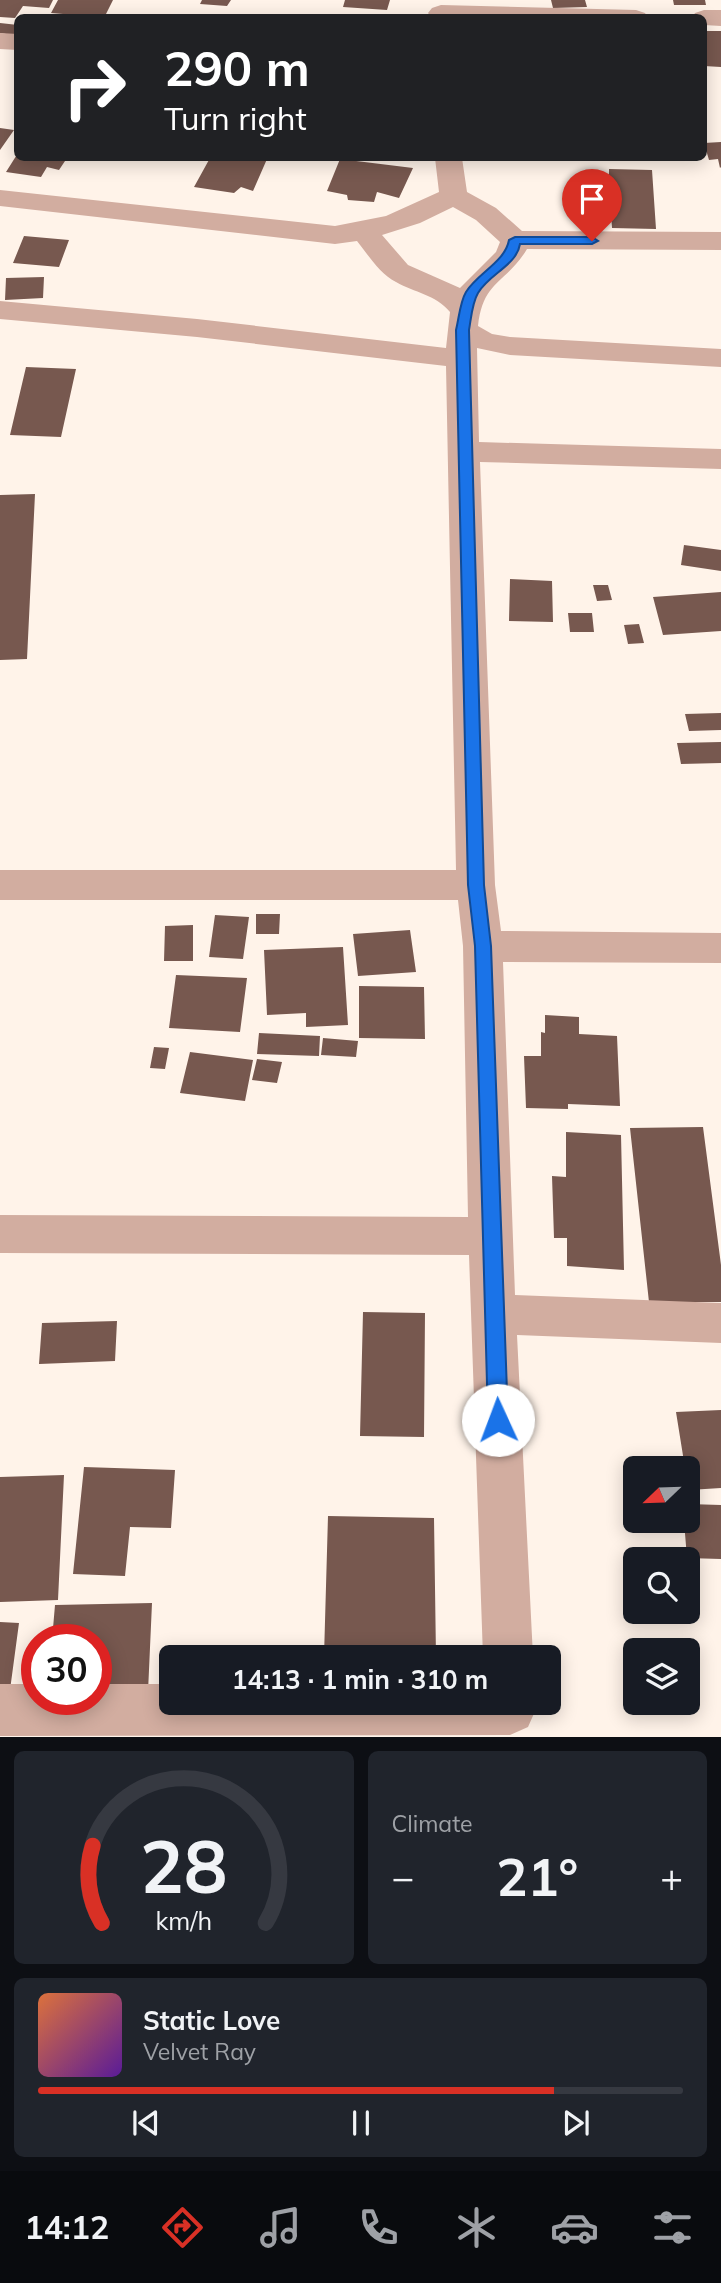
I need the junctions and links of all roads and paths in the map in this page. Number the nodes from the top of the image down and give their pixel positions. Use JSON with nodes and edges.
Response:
{"nodes":[{"id":1,"x":441,"y":10,"type":"edge"},
{"id":2,"x":538,"y":14,"type":"edge"},
{"id":3,"x":449,"y":161,"type":"edge"},
{"id":4,"x":453,"y":196,"type":"junction"},
{"id":5,"x":0,"y":198,"type":"edge"},
{"id":6,"x":365,"y":232,"type":"junction"},
{"id":7,"x":515,"y":240,"type":"junction"},
{"id":8,"x":721,"y":241,"type":"edge"},
{"id":9,"x":0,"y":310,"type":"edge"},
{"id":10,"x":463,"y":335,"type":"junction"},
{"id":11,"x":721,"y":358,"type":"edge"},
{"id":12,"x":464,"y":452,"type":"junction"},
{"id":13,"x":721,"y":459,"type":"edge"},
{"id":14,"x":0,"y":885,"type":"edge"},
{"id":15,"x":476,"y":885,"type":"junction"},
{"id":16,"x":483,"y":946,"type":"junction"},
{"id":17,"x":721,"y":948,"type":"edge"},
{"id":18,"x":0,"y":1234,"type":"edge"},
{"id":19,"x":490,"y":1236,"type":"junction"},
{"id":20,"x":493,"y":1314,"type":"junction"},
{"id":21,"x":721,"y":1323,"type":"edge"},
{"id":22,"x":507,"y":1645,"type":"edge"},
{"id":23,"x":0,"y":1710,"type":"edge"},
{"id":24,"x":510,"y":1716,"type":"edge"}],
"edges":[{"from":1,"to":2,"type":"street"},
{"from":3,"to":4,"type":"street"},
{"from":4,"to":6,"type":"street"},
{"from":4,"to":7,"type":"street"},
{"from":5,"to":6,"type":"street"},
{"from":6,"to":10,"type":"street"},
{"from":7,"to":8,"type":"street"},
{"from":7,"to":10,"type":"street"},
{"from":9,"to":10,"type":"street"},
{"from":10,"to":11,"type":"street"},
{"from":10,"to":12,"type":"street"},
{"from":12,"to":13,"type":"street"},
{"from":12,"to":15,"type":"street"},
{"from":14,"to":15,"type":"street"},
{"from":15,"to":16,"type":"street"},
{"from":16,"to":17,"type":"street"},
{"from":16,"to":19,"type":"street"},
{"from":18,"to":19,"type":"street"},
{"from":19,"to":20,"type":"street"},
{"from":20,"to":21,"type":"street"},
{"from":20,"to":22,"type":"street"},
{"from":23,"to":24,"type":"street"}]}
